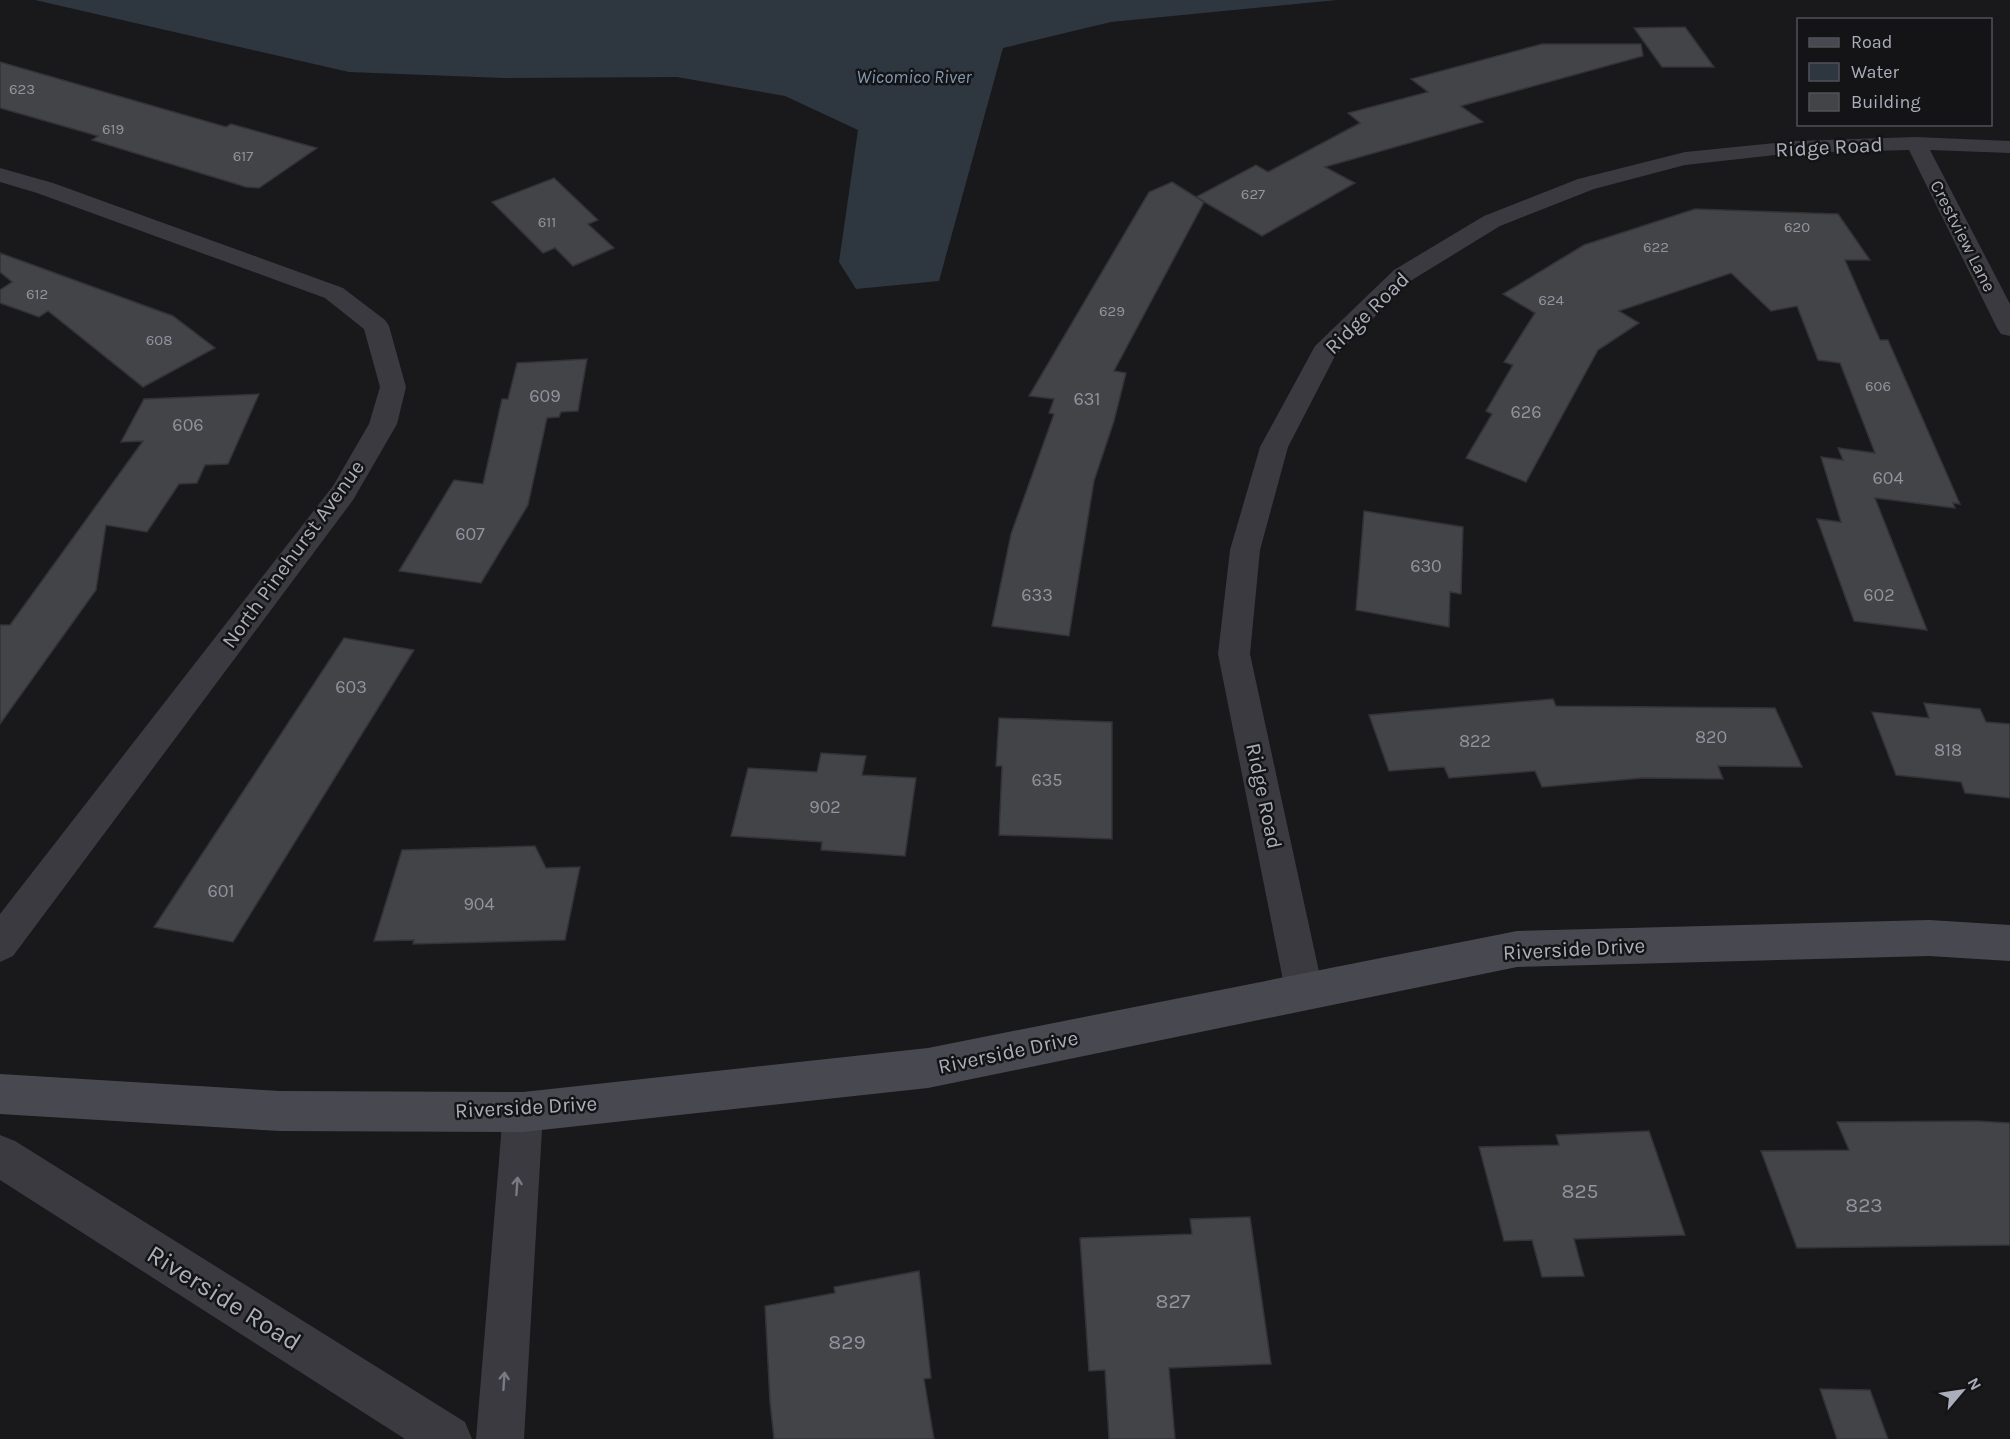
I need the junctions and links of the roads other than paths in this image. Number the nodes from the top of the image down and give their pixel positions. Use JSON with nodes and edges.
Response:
{"nodes":[{"id":1,"x":1916,"y":143,"type":"junction"},
{"id":2,"x":2010,"y":147,"type":"edge"},
{"id":3,"x":0,"y":175,"type":"edge"},
{"id":4,"x":2010,"y":328,"type":"edge"},
{"id":5,"x":2010,"y":943,"type":"edge"},
{"id":6,"x":0,"y":944,"type":"edge"},
{"id":7,"x":1304,"y":990,"type":"junction"},
{"id":8,"x":0,"y":1094,"type":"edge"},
{"id":9,"x":522,"y":1112,"type":"junction"},
{"id":10,"x":0,"y":1156,"type":"edge"},
{"id":11,"x":448,"y":1439,"type":"edge"},
{"id":12,"x":500,"y":1439,"type":"edge"}],
"edges":[{"from":1,"to":2,"type":"street","name":"Ridge Road"},
{"from":1,"to":4,"type":"street","name":"Crestview Lane"},
{"from":1,"to":7,"type":"street","name":"Ridge Road"},
{"from":3,"to":6,"type":"street","name":"North Pinehurst Avenue"},
{"from":5,"to":7,"type":"street","name":"Riverside Drive"},
{"from":7,"to":9,"type":"street","name":"Riverside Drive"},
{"from":8,"to":9,"type":"street","name":"Riverside Drive"},
{"from":12,"to":9,"type":"street","one_way":true},
{"from":10,"to":11,"type":"street","name":"Riverside Road"}]}
